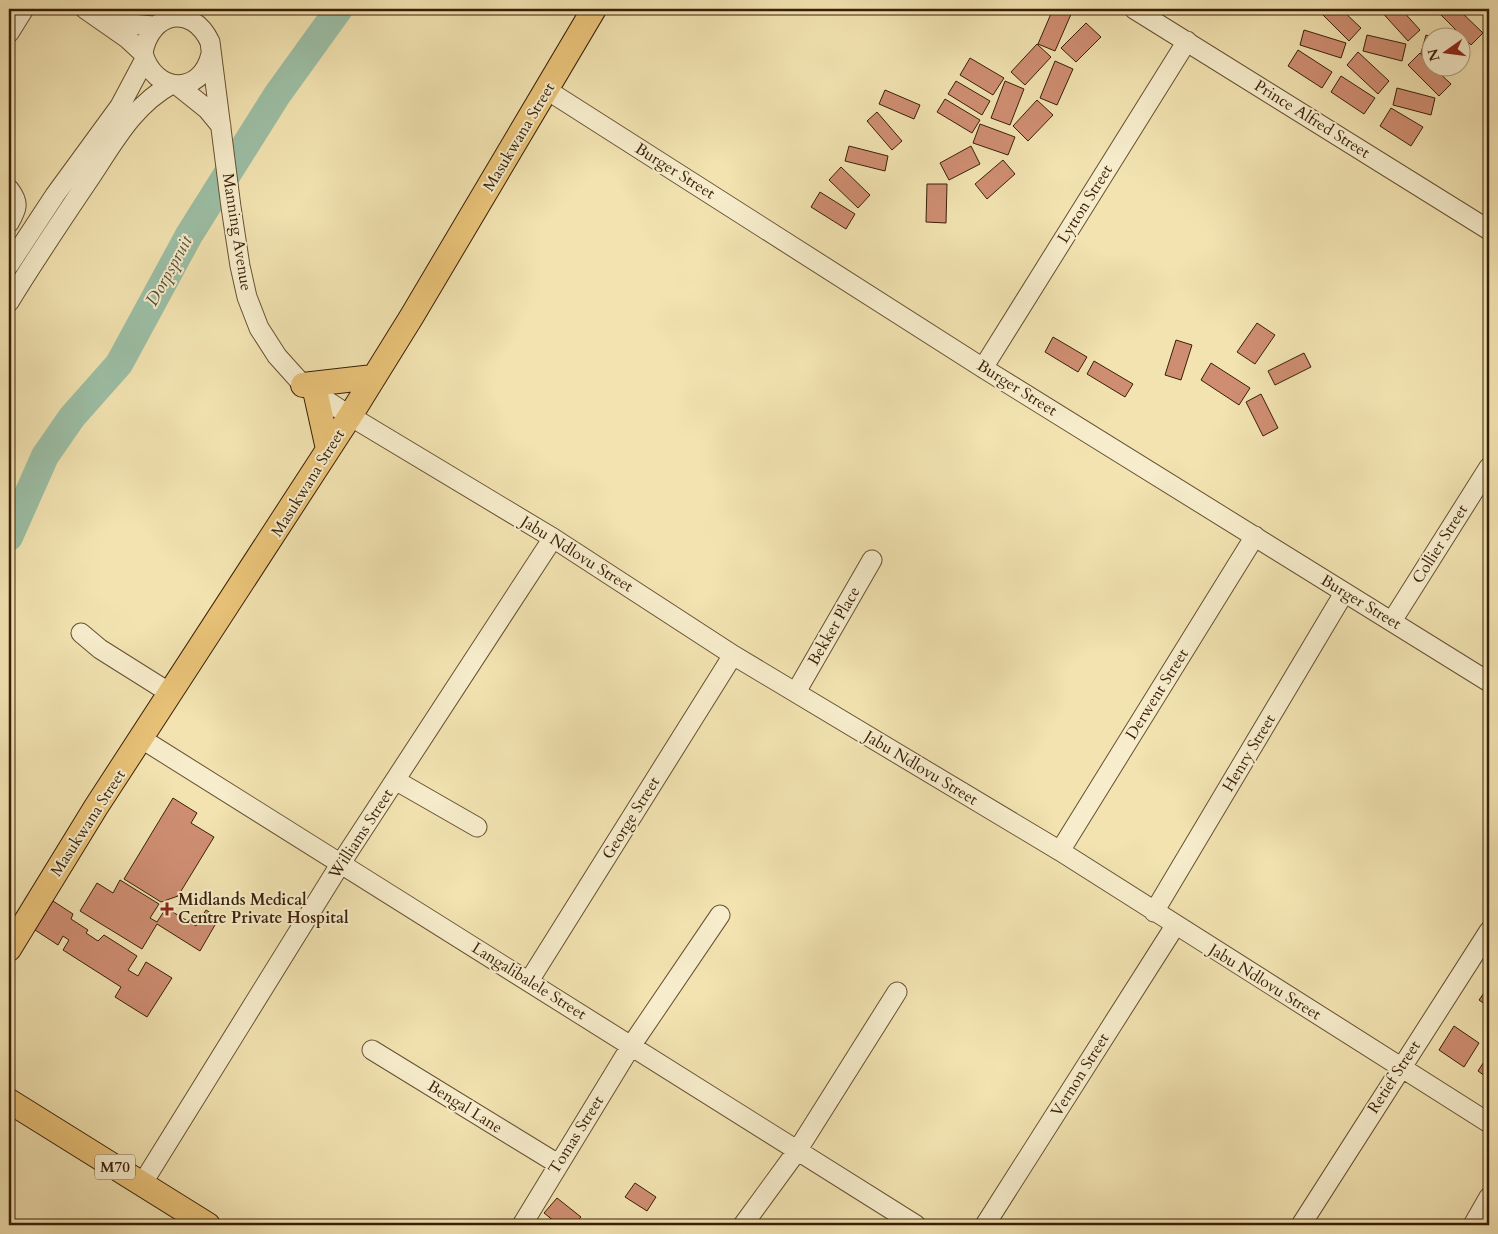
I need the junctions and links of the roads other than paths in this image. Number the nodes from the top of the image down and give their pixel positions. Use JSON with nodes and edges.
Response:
{"nodes":[{"id":1,"x":24,"y":9,"type":"edge"},
{"id":2,"x":85,"y":9,"type":"edge"},
{"id":3,"x":594,"y":9,"type":"edge"},
{"id":4,"x":1134,"y":9,"type":"edge"},
{"id":5,"x":196,"y":16,"type":"edge"},
{"id":6,"x":162,"y":18,"type":"edge"},
{"id":7,"x":106,"y":22,"type":"junction"},
{"id":8,"x":9,"y":33,"type":"edge"},
{"id":9,"x":1187,"y":41,"type":"junction"},
{"id":10,"x":211,"y":54,"type":"junction"},
{"id":11,"x":144,"y":56,"type":"junction"},
{"id":12,"x":174,"y":84,"type":"junction"},
{"id":13,"x":547,"y":90,"type":"junction"},
{"id":14,"x":222,"y":132,"type":"junction"},
{"id":15,"x":9,"y":189,"type":"edge"},
{"id":16,"x":9,"y":224,"type":"edge"},
{"id":17,"x":1489,"y":230,"type":"edge"},
{"id":18,"x":9,"y":265,"type":"edge"},
{"id":19,"x":9,"y":302,"type":"edge"},
{"id":20,"x":983,"y":368,"type":"junction"},
{"id":21,"x":373,"y":377,"type":"junction"},
{"id":22,"x":309,"y":390,"type":"junction"},
{"id":23,"x":350,"y":416,"type":"junction"},
{"id":24,"x":328,"y":449,"type":"junction"},
{"id":25,"x":1489,"y":467,"type":"edge"},
{"id":26,"x":1255,"y":536,"type":"junction"},
{"id":27,"x":553,"y":538,"type":"junction"},
{"id":28,"x":872,"y":560,"type":"dead end"},
{"id":29,"x":1344,"y":593,"type":"junction"},
{"id":30,"x":1392,"y":621,"type":"junction"},
{"id":31,"x":81,"y":633,"type":"dead end"},
{"id":32,"x":733,"y":655,"type":"junction"},
{"id":33,"x":1489,"y":682,"type":"edge"},
{"id":34,"x":796,"y":692,"type":"junction"},
{"id":35,"x":170,"y":693,"type":"junction"},
{"id":36,"x":142,"y":739,"type":"junction"},
{"id":37,"x":395,"y":780,"type":"junction"},
{"id":38,"x":477,"y":827,"type":"dead end"},
{"id":39,"x":1060,"y":851,"type":"junction"},
{"id":40,"x":341,"y":863,"type":"junction"},
{"id":41,"x":1154,"y":912,"type":"junction"},
{"id":42,"x":720,"y":914,"type":"dead end"},
{"id":43,"x":1175,"y":926,"type":"junction"},
{"id":44,"x":1489,"y":931,"type":"edge"},
{"id":45,"x":9,"y":949,"type":"edge"},
{"id":46,"x":528,"y":981,"type":"junction"},
{"id":47,"x":897,"y":992,"type":"dead end"},
{"id":48,"x":631,"y":1046,"type":"junction"},
{"id":49,"x":372,"y":1050,"type":"dead end"},
{"id":50,"x":1400,"y":1068,"type":"junction"},
{"id":51,"x":9,"y":1100,"type":"edge"},
{"id":52,"x":1489,"y":1123,"type":"edge"},
{"id":53,"x":797,"y":1151,"type":"junction"},
{"id":54,"x":558,"y":1164,"type":"junction"},
{"id":55,"x":142,"y":1184,"type":"junction"},
{"id":56,"x":1489,"y":1198,"type":"edge"},
{"id":57,"x":890,"y":1219,"type":"edge"},
{"id":58,"x":208,"y":1225,"type":"edge"},
{"id":59,"x":522,"y":1225,"type":"edge"},
{"id":60,"x":743,"y":1225,"type":"edge"},
{"id":61,"x":916,"y":1225,"type":"edge"},
{"id":62,"x":985,"y":1225,"type":"edge"},
{"id":63,"x":1301,"y":1225,"type":"edge"},
{"id":64,"x":1473,"y":1225,"type":"edge"}],
"edges":[{"from":1,"to":8,"type":"street"},
{"from":2,"to":7,"type":"street"},
{"from":3,"to":13,"type":"main road","name":"Masukwana Street"},
{"from":4,"to":9,"type":"street","name":"Prince Alfred Street"},
{"from":5,"to":6,"type":"street"},
{"from":5,"to":10,"type":"street"},
{"from":6,"to":7,"type":"street"},
{"from":6,"to":11,"type":"street"},
{"from":7,"to":11,"type":"street"},
{"from":9,"to":17,"type":"street","name":"Prince Alfred Street"},
{"from":9,"to":20,"type":"street","name":"Lytton Street"},
{"from":10,"to":12,"type":"street"},
{"from":10,"to":14,"type":"street","name":"Manning Avenue"},
{"from":11,"to":12,"type":"street"},
{"from":11,"to":18,"type":"street"},
{"from":12,"to":14,"type":"street"},
{"from":12,"to":19,"type":"street"},
{"from":13,"to":20,"type":"street","name":"Burger Street"},
{"from":13,"to":21,"type":"main road","name":"Masukwana Street"},
{"from":14,"to":22,"type":"street","name":"Manning Avenue"},
{"from":15,"to":16,"type":"street"},
{"from":20,"to":26,"type":"street","name":"Burger Street"},
{"from":21,"to":22,"type":"main road"},
{"from":21,"to":23,"type":"main road","name":"Masukwana Street"},
{"from":22,"to":23,"type":"street","name":"Manning Avenue"},
{"from":22,"to":24,"type":"main road"},
{"from":23,"to":24,"type":"main road","name":"Masukwana Street"},
{"from":23,"to":27,"type":"street","name":"Jabu Ndlovu Street"},
{"from":24,"to":35,"type":"main road","name":"Masukwana Street"},
{"from":25,"to":30,"type":"street","name":"Collier Street"},
{"from":26,"to":29,"type":"street","name":"Burger Street"},
{"from":26,"to":39,"type":"street","name":"Derwent Street"},
{"from":27,"to":32,"type":"street","name":"Jabu Ndlovu Street"},
{"from":27,"to":37,"type":"street","name":"Williams Street"},
{"from":28,"to":34,"type":"street","name":"Bekker Place"},
{"from":29,"to":30,"type":"street","name":"Burger Street"},
{"from":29,"to":41,"type":"street","name":"Henry Street"},
{"from":30,"to":33,"type":"street","name":"Burger Street"},
{"from":31,"to":35,"type":"street"},
{"from":32,"to":34,"type":"street","name":"Jabu Ndlovu Street"},
{"from":32,"to":46,"type":"street","name":"George Street"},
{"from":34,"to":39,"type":"street","name":"Jabu Ndlovu Street"},
{"from":35,"to":36,"type":"main road","name":"Masukwana Street"},
{"from":36,"to":40,"type":"street","name":"Langalibalele Street"},
{"from":36,"to":45,"type":"main road","name":"Masukwana Street"},
{"from":37,"to":38,"type":"street"},
{"from":37,"to":40,"type":"street","name":"Williams Street"},
{"from":39,"to":41,"type":"street","name":"Jabu Ndlovu Street"},
{"from":40,"to":46,"type":"street","name":"Langalibalele Street"},
{"from":40,"to":55,"type":"street","name":"Williams Street"},
{"from":41,"to":43,"type":"street","name":"Jabu Ndlovu Street"},
{"from":42,"to":48,"type":"street","name":"Tomas Street"},
{"from":43,"to":50,"type":"street","name":"Jabu Ndlovu Street"},
{"from":43,"to":62,"type":"street","name":"Vernon Street"},
{"from":44,"to":50,"type":"street","name":"Retief Street"},
{"from":46,"to":48,"type":"street","name":"Langalibalele Street"},
{"from":47,"to":53,"type":"street"},
{"from":48,"to":53,"type":"street","name":"Langalibalele Street"},
{"from":48,"to":54,"type":"street","name":"Tomas Street"},
{"from":49,"to":54,"type":"street","name":"Bengal Lane"},
{"from":50,"to":52,"type":"street","name":"Jabu Ndlovu Street"},
{"from":50,"to":63,"type":"street","name":"Retief Street"},
{"from":51,"to":55,"type":"main road","number":"M70"},
{"from":53,"to":57,"type":"street","name":"Langalibalele Street"},
{"from":53,"to":60,"type":"street"},
{"from":54,"to":59,"type":"street","name":"Tomas Street"},
{"from":55,"to":58,"type":"main road","number":"M70"},
{"from":56,"to":64,"type":"street"},
{"from":57,"to":61,"type":"street","name":"Langalibalele Street"}]}
